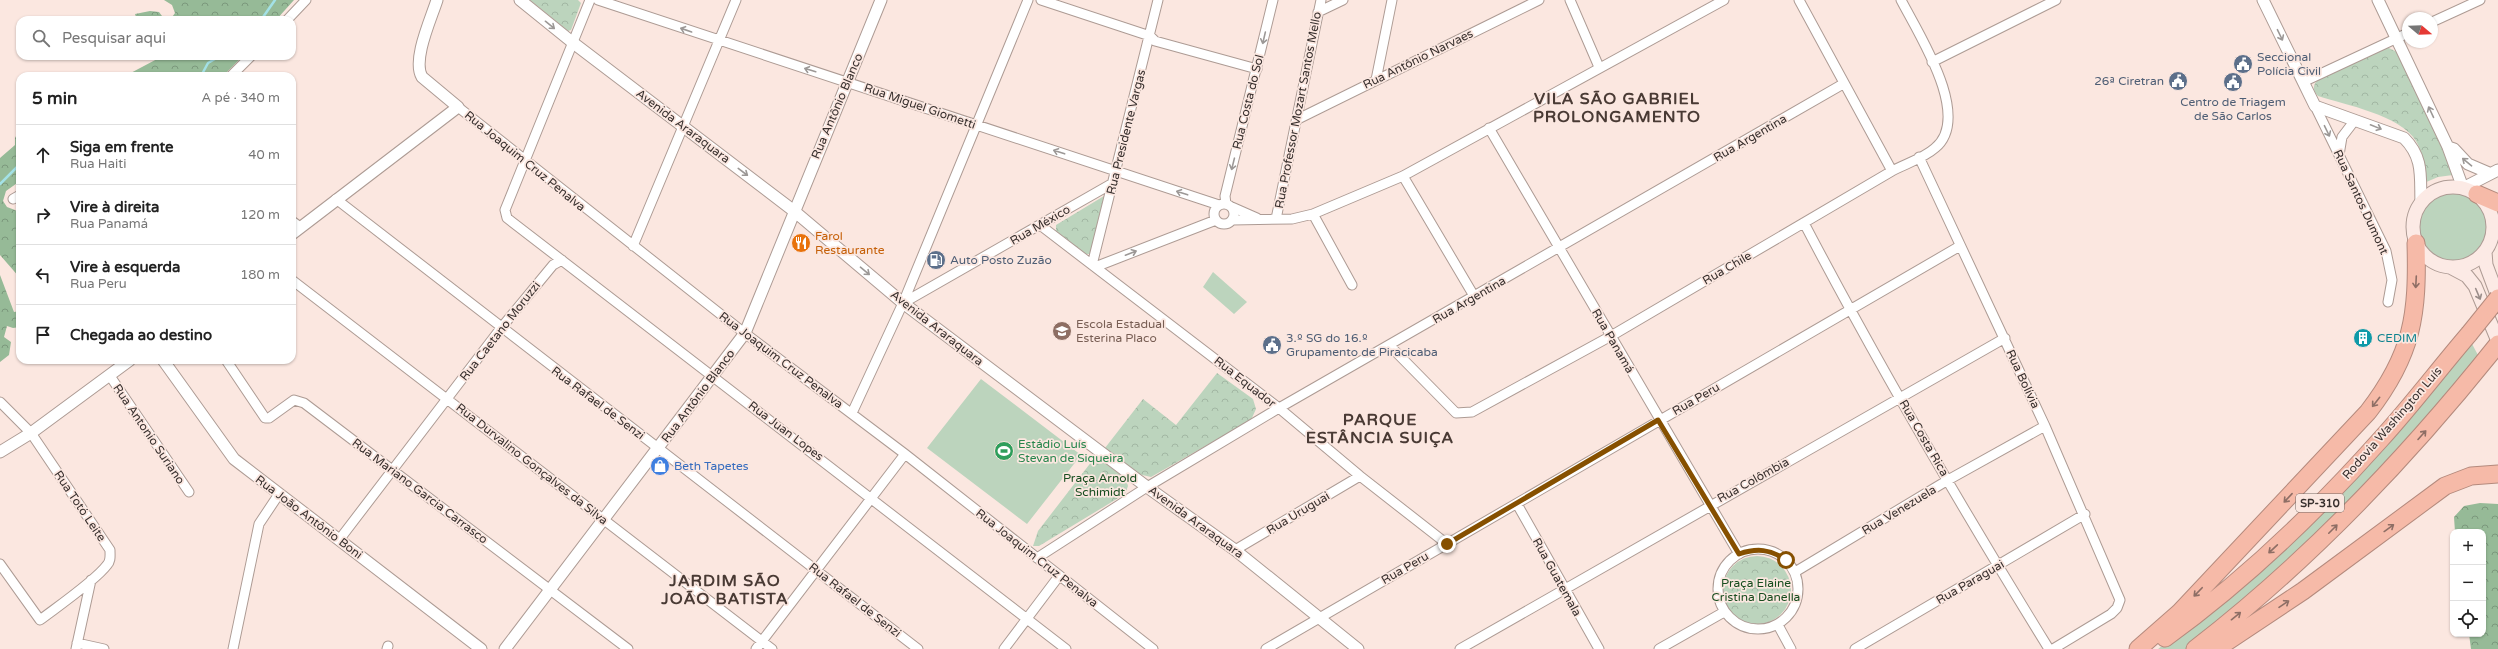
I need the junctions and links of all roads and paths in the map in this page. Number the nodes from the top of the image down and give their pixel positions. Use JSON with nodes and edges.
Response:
{"nodes":[{"id":1,"x":306,"y":0,"type":"edge"},
{"id":2,"x":437,"y":0,"type":"edge"},
{"id":3,"x":520,"y":0,"type":"edge"},
{"id":4,"x":590,"y":0,"type":"edge"},
{"id":5,"x":598,"y":0,"type":"edge"},
{"id":6,"x":736,"y":0,"type":"edge"},
{"id":7,"x":881,"y":0,"type":"edge"},
{"id":8,"x":1028,"y":0,"type":"edge"},
{"id":9,"x":1041,"y":0,"type":"edge"},
{"id":10,"x":1158,"y":0,"type":"edge"},
{"id":11,"x":1273,"y":0,"type":"edge"},
{"id":12,"x":1321,"y":0,"type":"edge"},
{"id":13,"x":1343,"y":0,"type":"edge"},
{"id":14,"x":1392,"y":0,"type":"edge"},
{"id":15,"x":1539,"y":0,"type":"edge"},
{"id":16,"x":1570,"y":0,"type":"edge"},
{"id":17,"x":1724,"y":0,"type":"edge"},
{"id":18,"x":1799,"y":0,"type":"edge"},
{"id":19,"x":1901,"y":0,"type":"edge"},
{"id":20,"x":2056,"y":0,"type":"edge"},
{"id":21,"x":2263,"y":0,"type":"edge"},
{"id":22,"x":2378,"y":0,"type":"edge"},
{"id":23,"x":2480,"y":0,"type":"edge"},
{"id":24,"x":1318,"y":12,"type":"junction"},
{"id":25,"x":290,"y":16,"type":"edge"},
{"id":26,"x":2438,"y":19,"type":"edge"},
{"id":27,"x":1150,"y":36,"type":"junction"},
{"id":28,"x":2402,"y":36,"type":"edge"},
{"id":29,"x":2397,"y":38,"type":"junction"},
{"id":30,"x":718,"y":41,"type":"junction"},
{"id":31,"x":572,"y":42,"type":"junction"},
{"id":32,"x":247,"y":60,"type":"edge"},
{"id":33,"x":1932,"y":62,"type":"junction"},
{"id":34,"x":1599,"y":67,"type":"junction"},
{"id":35,"x":1257,"y":69,"type":"junction"},
{"id":36,"x":235,"y":72,"type":"edge"},
{"id":37,"x":1376,"y":80,"type":"junction"},
{"id":38,"x":847,"y":81,"type":"junction"},
{"id":39,"x":2303,"y":82,"type":"junction"},
{"id":40,"x":1843,"y":84,"type":"junction"},
{"id":41,"x":2315,"y":106,"type":"junction"},
{"id":42,"x":458,"y":107,"type":"junction"},
{"id":43,"x":1298,"y":119,"type":"junction"},
{"id":44,"x":2355,"y":120,"type":"junction"},
{"id":45,"x":975,"y":125,"type":"junction"},
{"id":46,"x":682,"y":126,"type":"junction"},
{"id":47,"x":1489,"y":128,"type":"junction"},
{"id":48,"x":2448,"y":147,"type":"junction"},
{"id":49,"x":2339,"y":155,"type":"junction"},
{"id":50,"x":1919,"y":156,"type":"junction"},
{"id":51,"x":524,"y":161,"type":"junction"},
{"id":52,"x":1117,"y":170,"type":"junction"},
{"id":53,"x":1892,"y":171,"type":"junction"},
{"id":54,"x":2493,"y":171,"type":"edge"},
{"id":55,"x":1404,"y":176,"type":"junction"},
{"id":56,"x":1113,"y":183,"type":"junction"},
{"id":57,"x":2470,"y":191,"type":"junction"},
{"id":58,"x":336,"y":199,"type":"junction"},
{"id":59,"x":2421,"y":203,"type":"junction"},
{"id":60,"x":2498,"y":203,"type":"edge"},
{"id":61,"x":1226,"y":205,"type":"junction"},
{"id":62,"x":794,"y":211,"type":"junction"},
{"id":63,"x":1313,"y":214,"type":"junction"},
{"id":64,"x":1260,"y":219,"type":"junction"},
{"id":65,"x":1276,"y":219,"type":"junction"},
{"id":66,"x":1216,"y":220,"type":"junction"},
{"id":67,"x":1232,"y":220,"type":"junction"},
{"id":68,"x":1804,"y":223,"type":"junction"},
{"id":69,"x":1040,"y":225,"type":"junction"},
{"id":70,"x":296,"y":226,"type":"edge"},
{"id":71,"x":2416,"y":243,"type":"junction"},
{"id":72,"x":633,"y":246,"type":"junction"},
{"id":73,"x":1960,"y":246,"type":"junction"},
{"id":74,"x":1558,"y":248,"type":"junction"},
{"id":75,"x":2485,"y":252,"type":"junction"},
{"id":76,"x":562,"y":260,"type":"junction"},
{"id":77,"x":1093,"y":266,"type":"junction"},
{"id":78,"x":2452,"y":268,"type":"junction"},
{"id":79,"x":296,"y":283,"type":"edge"},
{"id":80,"x":1352,"y":285,"type":"dead end"},
{"id":81,"x":1474,"y":296,"type":"junction"},
{"id":82,"x":2498,"y":297,"type":"edge"},
{"id":83,"x":2388,"y":302,"type":"dead end"},
{"id":84,"x":903,"y":303,"type":"junction"},
{"id":85,"x":1850,"y":311,"type":"junction"},
{"id":86,"x":501,"y":328,"type":"junction"},
{"id":87,"x":745,"y":333,"type":"junction"},
{"id":88,"x":1611,"y":336,"type":"junction"},
{"id":89,"x":2005,"y":338,"type":"junction"},
{"id":90,"x":2498,"y":341,"type":"edge"},
{"id":91,"x":2498,"y":344,"type":"edge"},
{"id":92,"x":1390,"y":346,"type":"junction"},
{"id":93,"x":125,"y":364,"type":"edge"},
{"id":94,"x":166,"y":364,"type":"edge"},
{"id":95,"x":229,"y":364,"type":"edge"},
{"id":96,"x":110,"y":376,"type":"junction"},
{"id":97,"x":714,"y":376,"type":"junction"},
{"id":98,"x":1900,"y":397,"type":"junction"},
{"id":99,"x":447,"y":399,"type":"junction"},
{"id":100,"x":0,"y":402,"type":"edge"},
{"id":101,"x":1279,"y":408,"type":"junction"},
{"id":102,"x":852,"y":413,"type":"junction"},
{"id":103,"x":1658,"y":420,"type":"junction"},
{"id":104,"x":2045,"y":426,"type":"junction"},
{"id":105,"x":31,"y":433,"type":"junction"},
{"id":106,"x":658,"y":448,"type":"junction"},
{"id":107,"x":0,"y":452,"type":"edge"},
{"id":108,"x":905,"y":454,"type":"junction"},
{"id":109,"x":393,"y":470,"type":"junction"},
{"id":110,"x":2498,"y":474,"type":"edge"},
{"id":111,"x":1360,"y":476,"type":"junction"},
{"id":112,"x":1948,"y":480,"type":"junction"},
{"id":113,"x":1147,"y":488,"type":"junction"},
{"id":114,"x":189,"y":492,"type":"dead end"},
{"id":115,"x":279,"y":494,"type":"junction"},
{"id":116,"x":871,"y":497,"type":"junction"},
{"id":117,"x":1517,"y":504,"type":"junction"},
{"id":118,"x":1708,"y":506,"type":"junction"},
{"id":119,"x":2085,"y":514,"type":"junction"},
{"id":120,"x":603,"y":519,"type":"junction"},
{"id":121,"x":339,"y":540,"type":"junction"},
{"id":122,"x":1447,"y":544,"type":"junction"},
{"id":123,"x":1235,"y":550,"type":"junction"},
{"id":124,"x":1739,"y":554,"type":"junction"},
{"id":125,"x":1037,"y":558,"type":"junction"},
{"id":126,"x":0,"y":564,"type":"edge"},
{"id":127,"x":1998,"y":566,"type":"junction"},
{"id":128,"x":816,"y":570,"type":"junction"},
{"id":129,"x":1795,"y":572,"type":"junction"},
{"id":130,"x":1059,"y":576,"type":"junction"},
{"id":131,"x":91,"y":580,"type":"junction"},
{"id":132,"x":549,"y":589,"type":"junction"},
{"id":133,"x":1564,"y":589,"type":"junction"},
{"id":134,"x":1724,"y":612,"type":"junction"},
{"id":135,"x":1320,"y":617,"type":"junction"},
{"id":136,"x":1027,"y":619,"type":"junction"},
{"id":137,"x":1778,"y":625,"type":"junction"},
{"id":138,"x":762,"y":641,"type":"junction"},
{"id":139,"x":77,"y":646,"type":"edge"},
{"id":140,"x":104,"y":649,"type":"edge"},
{"id":141,"x":233,"y":649,"type":"edge"},
{"id":142,"x":481,"y":649,"type":"edge"},
{"id":143,"x":505,"y":649,"type":"edge"},
{"id":144,"x":628,"y":649,"type":"edge"},
{"id":145,"x":756,"y":649,"type":"edge"},
{"id":146,"x":772,"y":649,"type":"edge"},
{"id":147,"x":918,"y":649,"type":"edge"},
{"id":148,"x":1004,"y":649,"type":"edge"},
{"id":149,"x":1066,"y":649,"type":"edge"},
{"id":150,"x":1153,"y":649,"type":"edge"},
{"id":151,"x":1266,"y":649,"type":"edge"},
{"id":152,"x":1358,"y":649,"type":"edge"},
{"id":153,"x":1460,"y":649,"type":"edge"},
{"id":154,"x":1599,"y":649,"type":"edge"},
{"id":155,"x":1659,"y":649,"type":"edge"},
{"id":156,"x":1791,"y":649,"type":"edge"},
{"id":157,"x":1855,"y":649,"type":"edge"},
{"id":158,"x":2049,"y":649,"type":"edge"},
{"id":159,"x":2053,"y":649,"type":"edge"},
{"id":160,"x":2138,"y":649,"type":"edge"},
{"id":161,"x":2150,"y":649,"type":"edge"},
{"id":162,"x":2194,"y":649,"type":"edge"},
{"id":163,"x":2216,"y":649,"type":"edge"}],
"edges":[{"from":1,"to":25,"type":"street"},
{"from":2,"to":42,"type":"street","name":"Rua Joaquim Cruz Penalva"},
{"from":3,"to":31,"type":"street","name":"Avenida Araraquara","one_way":true},
{"from":4,"to":31,"type":"street"},
{"from":30,"to":5,"type":"street","name":"Rua Miguel Giometti","one_way":true},
{"from":6,"to":30,"type":"street"},
{"from":7,"to":38,"type":"street","name":"Rua Antônio Blanco"},
{"from":8,"to":45,"type":"street"},
{"from":9,"to":27,"type":"street"},
{"from":10,"to":27,"type":"street","name":"Rua Presidente Vargas"},
{"from":11,"to":35,"type":"street","name":"Rua Costa do Sol","one_way":true},
{"from":12,"to":24,"type":"street","name":"Rua Professor Mozart Santos Mello"},
{"from":13,"to":24,"type":"street"},
{"from":14,"to":37,"type":"street"},
{"from":15,"to":37,"type":"street","name":"Rua Antônio Narvaes"},
{"from":16,"to":34,"type":"street"},
{"from":17,"to":34,"type":"street","name":"Rua Miguel Giometti"},
{"from":18,"to":40,"type":"street"},
{"from":19,"to":33,"type":"street","name":"Rua Chile"},
{"from":20,"to":33,"type":"street"},
{"from":21,"to":39,"type":"street","name":"Rua Santos Dumont","one_way":true},
{"from":22,"to":29,"type":"street"},
{"from":23,"to":26,"type":"street"},
{"from":24,"to":43,"type":"street","name":"Rua Professor Mozart Santos Mello"},
{"from":27,"to":35,"type":"street"},
{"from":27,"to":52,"type":"street","name":"Rua Presidente Vargas"},
{"from":28,"to":29,"type":"street"},
{"from":29,"to":39,"type":"street"},
{"from":48,"to":29,"type":"street","one_way":true},
{"from":38,"to":30,"type":"street","name":"Rua Miguel Giometti","one_way":true},
{"from":30,"to":46,"type":"street"},
{"from":31,"to":46,"type":"street","name":"Avenida Araraquara"},
{"from":31,"to":51,"type":"street"},
{"from":32,"to":36,"type":"street"},
{"from":33,"to":50,"type":"street","name":"Rua Chile"},
{"from":34,"to":47,"type":"street","name":"Rua Miguel Giometti"},
{"from":35,"to":61,"type":"street","name":"Rua Costa do Sol","one_way":true},
{"from":37,"to":43,"type":"street","name":"Rua Antônio Narvaes"},
{"from":38,"to":45,"type":"street","name":"Rua Miguel Giometti"},
{"from":38,"to":62,"type":"street","name":"Rua Antônio Blanco"},
{"from":39,"to":41,"type":"street","name":"Rua Santos Dumont"},
{"from":40,"to":53,"type":"street"},
{"from":40,"to":74,"type":"street","name":"Rua Argentina"},
{"from":41,"to":44,"type":"street"},
{"from":41,"to":49,"type":"street","name":"Rua Santos Dumont","one_way":true},
{"from":42,"to":51,"type":"street","name":"Rua Joaquim Cruz Penalva"},
{"from":42,"to":58,"type":"street"},
{"from":43,"to":65,"type":"street","name":"Rua Professor Mozart Santos Mello"},
{"from":44,"to":49,"type":"street"},
{"from":44,"to":59,"type":"street","one_way":true},
{"from":52,"to":45,"type":"street","name":"Rua Miguel Giometti","one_way":true},
{"from":45,"to":84,"type":"street"},
{"from":46,"to":62,"type":"street","name":"Avenida Araraquara","one_way":true},
{"from":46,"to":72,"type":"street"},
{"from":47,"to":55,"type":"street","name":"Rua Miguel Giometti"},
{"from":47,"to":74,"type":"street","name":"Rua Panamá"},
{"from":54,"to":48,"type":"street","one_way":true},
{"from":48,"to":57,"type":"street"},
{"from":49,"to":83,"type":"street","name":"Rua Santos Dumont"},
{"from":50,"to":53,"type":"street","name":"Rua Chile"},
{"from":50,"to":73,"type":"street","name":"Rua Bolívia"},
{"from":51,"to":72,"type":"street","name":"Rua Joaquim Cruz Penalva"},
{"from":51,"to":76,"type":"street","name":"Rua Juan Lopes"},
{"from":52,"to":56,"type":"street","name":"Rua Presidente Vargas"},
{"from":61,"to":52,"type":"street","name":"Rua Miguel Giometti","one_way":true},
{"from":53,"to":68,"type":"street","name":"Rua Chile"},
{"from":54,"to":57,"type":"street"},
{"from":55,"to":63,"type":"street","name":"Rua Miguel Giometti"},
{"from":55,"to":81,"type":"street"},
{"from":56,"to":69,"type":"street","name":"Rua México"},
{"from":56,"to":77,"type":"street","name":"Rua Presidente Vargas"},
{"from":57,"to":59,"type":"main road"},
{"from":57,"to":60,"type":"highway"},
{"from":57,"to":75,"type":"main road"},
{"from":58,"to":70,"type":"street"},
{"from":58,"to":86,"type":"street","name":"Rua Rafael de Senzi"},
{"from":59,"to":71,"type":"main road"},
{"from":61,"to":64,"type":"street","name":"Rua Miguel Giometti"},
{"from":61,"to":66,"type":"street"},
{"from":61,"to":67,"type":"street"},
{"from":62,"to":84,"type":"street","name":"Avenida Araraquara","one_way":true},
{"from":62,"to":87,"type":"street","name":"Rua Antônio Blanco"},
{"from":63,"to":65,"type":"street","name":"Rua Miguel Giometti"},
{"from":63,"to":80,"type":"street"},
{"from":64,"to":65,"type":"street","name":"Rua Miguel Giometti"},
{"from":64,"to":67,"type":"street","name":"Rua Miguel Giometti"},
{"from":66,"to":67,"type":"street"},
{"from":77,"to":66,"type":"street","one_way":true},
{"from":68,"to":85,"type":"street","name":"Rua Costa Rica"},
{"from":68,"to":88,"type":"street","name":"Rua Chile"},
{"from":69,"to":77,"type":"street","name":"Rua Equador"},
{"from":69,"to":84,"type":"street","name":"Rua México"},
{"from":71,"to":78,"type":"main road"},
{"from":71,"to":160,"type":"highway","one_way":true},
{"from":72,"to":87,"type":"street","name":"Rua Joaquim Cruz Penalva"},
{"from":73,"to":85,"type":"street","name":"Rua Peru"},
{"from":73,"to":89,"type":"street","name":"Rua Bolívia"},
{"from":74,"to":81,"type":"street","name":"Rua Argentina"},
{"from":74,"to":88,"type":"street","name":"Rua Panamá"},
{"from":75,"to":78,"type":"main road"},
{"from":75,"to":82,"type":"main road"},
{"from":76,"to":86,"type":"street","name":"Rua Caetano Moruzzi"},
{"from":76,"to":97,"type":"street","name":"Rua Juan Lopes"},
{"from":77,"to":101,"type":"street","name":"Rua Equador"},
{"from":78,"to":90,"type":"main road","one_way":true},
{"from":79,"to":99,"type":"street","name":"Rua Durvalino Gonçalves da Silva"},
{"from":81,"to":92,"type":"street","name":"Rua Argentina"},
{"from":82,"to":161,"type":"highway","name":"Rodovia Washington Luís","number":"SP-310","one_way":true,"bridge":true},
{"from":84,"to":102,"type":"street"},
{"from":84,"to":113,"type":"street","name":"Avenida Araraquara"},
{"from":85,"to":98,"type":"street","name":"Rua Costa Rica"},
{"from":85,"to":103,"type":"street","name":"Rua Peru"},
{"from":86,"to":99,"type":"street","name":"Rua Caetano Moruzzi"},
{"from":86,"to":106,"type":"street","name":"Rua Rafael de Senzi"},
{"from":87,"to":97,"type":"street","name":"Rua Antônio Blanco"},
{"from":87,"to":102,"type":"street","name":"Rua Joaquim Cruz Penalva"},
{"from":88,"to":92,"type":"street","name":"Rua Chile"},
{"from":88,"to":103,"type":"street","name":"Rua Panamá"},
{"from":89,"to":98,"type":"street","name":"Rua Colômbia"},
{"from":89,"to":104,"type":"street","name":"Rua Bolívia"},
{"from":162,"to":91,"type":"highway","number":"SP-310","one_way":true},
{"from":92,"to":101,"type":"street","name":"Rua Argentina"},
{"from":93,"to":96,"type":"street"},
{"from":94,"to":115,"type":"street","name":"Rua João Antônio Boni"},
{"from":95,"to":109,"type":"street","name":"Rua Mariano Garcia Carrasco"},
{"from":96,"to":105,"type":"street"},
{"from":96,"to":114,"type":"street","name":"Rua Antonio Suriano"},
{"from":97,"to":106,"type":"street","name":"Rua Antônio Blanco"},
{"from":97,"to":116,"type":"street","name":"Rua Juan Lopes"},
{"from":98,"to":112,"type":"street","name":"Rua Costa Rica"},
{"from":98,"to":118,"type":"street","name":"Rua Colômbia"},
{"from":99,"to":109,"type":"street","name":"Rua Caetano Moruzzi"},
{"from":99,"to":120,"type":"street","name":"Rua Durvalino Gonçalves da Silva"},
{"from":100,"to":105,"type":"street","name":"Rua Totó Leite"},
{"from":101,"to":111,"type":"street","name":"Rua Equador"},
{"from":101,"to":113,"type":"street","name":"Rua Argentina"},
{"from":102,"to":108,"type":"street","name":"Rua Joaquim Cruz Penalva"},
{"from":103,"to":117,"type":"street","name":"Rua Peru"},
{"from":103,"to":118,"type":"street","name":"Rua Panamá"},
{"from":104,"to":112,"type":"street","name":"Rua Venezuela"},
{"from":104,"to":119,"type":"street","name":"Rua Bolívia"},
{"from":105,"to":107,"type":"street"},
{"from":105,"to":131,"type":"street","name":"Rua Totó Leite"},
{"from":106,"to":120,"type":"street","name":"Rua Antônio Blanco"},
{"from":106,"to":128,"type":"street","name":"Rua Rafael de Senzi"},
{"from":108,"to":116,"type":"street"},
{"from":108,"to":125,"type":"street","name":"Rua Joaquim Cruz Penalva"},
{"from":109,"to":121,"type":"street","name":"Rua Caetano Moruzzi"},
{"from":109,"to":132,"type":"street","name":"Rua Mariano Garcia Carrasco"},
{"from":163,"to":110,"type":"highway","one_way":true},
{"from":111,"to":122,"type":"street","name":"Rua Equador"},
{"from":111,"to":123,"type":"street","name":"Rua Uruguai"},
{"from":112,"to":127,"type":"street","name":"Rua Costa Rica"},
{"from":112,"to":129,"type":"street","name":"Rua Venezuela"},
{"from":113,"to":123,"type":"street","name":"Avenida Araraquara"},
{"from":113,"to":125,"type":"street","name":"Rua Argentina"},
{"from":115,"to":121,"type":"street","name":"Rua João Antônio Boni"},
{"from":115,"to":141,"type":"street"},
{"from":116,"to":128,"type":"street"},
{"from":116,"to":136,"type":"street","name":"Rua Juan Lopes"},
{"from":117,"to":122,"type":"street","name":"Rua Peru"},
{"from":117,"to":133,"type":"street","name":"Rua Guatemala"},
{"from":118,"to":124,"type":"street","name":"Rua Panamá"},
{"from":118,"to":133,"type":"street","name":"Rua Colômbia"},
{"from":119,"to":127,"type":"street","name":"Rua Paraguai"},
{"from":119,"to":159,"type":"street","name":"Rua Bolívia"},
{"from":120,"to":132,"type":"street","name":"Rua Antônio Blanco"},
{"from":120,"to":138,"type":"street","name":"Rua Durvalino Gonçalves da Silva"},
{"from":121,"to":142,"type":"street","name":"Rua João Antônio Boni"},
{"from":122,"to":135,"type":"street","name":"Rua Peru"},
{"from":123,"to":135,"type":"street","name":"Avenida Araraquara"},
{"from":124,"to":129,"type":"street"},
{"from":124,"to":134,"type":"street"},
{"from":125,"to":130,"type":"street","name":"Rua Joaquim Cruz Penalva"},
{"from":126,"to":131,"type":"street","name":"Rua Totó Leite"},
{"from":127,"to":157,"type":"street","name":"Rua Paraguai"},
{"from":127,"to":158,"type":"street","name":"Rua Costa Rica"},
{"from":128,"to":138,"type":"street"},
{"from":128,"to":147,"type":"street","name":"Rua Rafael de Senzi"},
{"from":129,"to":137,"type":"street"},
{"from":130,"to":136,"type":"street"},
{"from":130,"to":150,"type":"street","name":"Rua Joaquim Cruz Penalva"},
{"from":131,"to":139,"type":"street"},
{"from":132,"to":143,"type":"street","name":"Rua Antônio Blanco"},
{"from":132,"to":144,"type":"street","name":"Rua Mariano Garcia Carrasco"},
{"from":133,"to":153,"type":"street","name":"Rua Colômbia"},
{"from":133,"to":154,"type":"street","name":"Rua Guatemala"},
{"from":134,"to":137,"type":"street"},
{"from":134,"to":155,"type":"street"},
{"from":135,"to":151,"type":"street","name":"Rua Peru"},
{"from":135,"to":152,"type":"street","name":"Avenida Araraquara"},
{"from":136,"to":148,"type":"street"},
{"from":136,"to":149,"type":"street","name":"Rua Juan Lopes"},
{"from":137,"to":156,"type":"street"},
{"from":138,"to":145,"type":"street"},
{"from":138,"to":146,"type":"street","name":"Rua Durvalino Gonçalves da Silva"},
{"from":139,"to":140,"type":"street"}]}
